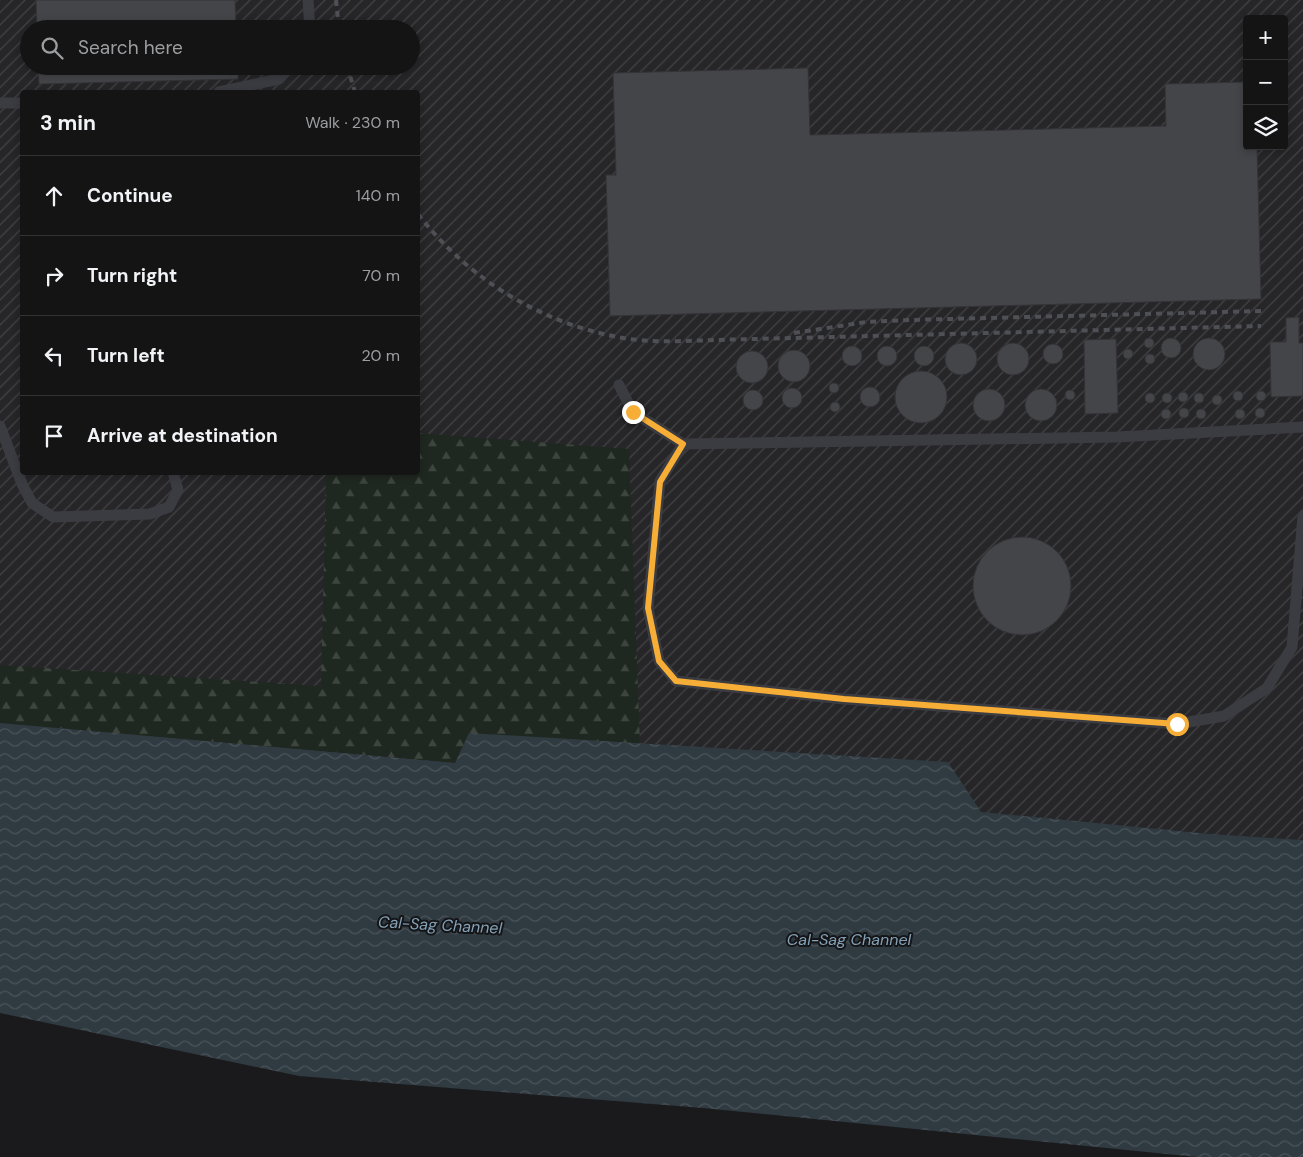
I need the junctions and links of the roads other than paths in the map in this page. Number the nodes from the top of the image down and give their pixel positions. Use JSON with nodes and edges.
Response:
{"nodes":[{"id":1,"x":308,"y":0,"type":"edge"},
{"id":2,"x":309,"y":20,"type":"edge"},
{"id":3,"x":283,"y":75,"type":"edge"},
{"id":4,"x":248,"y":89,"type":"edge"},
{"id":5,"x":0,"y":103,"type":"edge"},
{"id":6,"x":20,"y":103,"type":"edge"},
{"id":7,"x":619,"y":385,"type":"dead end"},
{"id":8,"x":0,"y":426,"type":"edge"},
{"id":9,"x":1303,"y":427,"type":"edge"},
{"id":10,"x":683,"y":444,"type":"junction"},
{"id":11,"x":174,"y":475,"type":"edge"},
{"id":12,"x":1303,"y":516,"type":"edge"}],
"edges":[{"from":1,"to":2,"type":"lane"},
{"from":3,"to":4,"type":"lane"},
{"from":5,"to":6,"type":"lane"},
{"from":7,"to":10,"type":"lane"},
{"from":8,"to":11,"type":"lane"},
{"from":9,"to":10,"type":"lane"},
{"from":10,"to":12,"type":"lane"}]}
